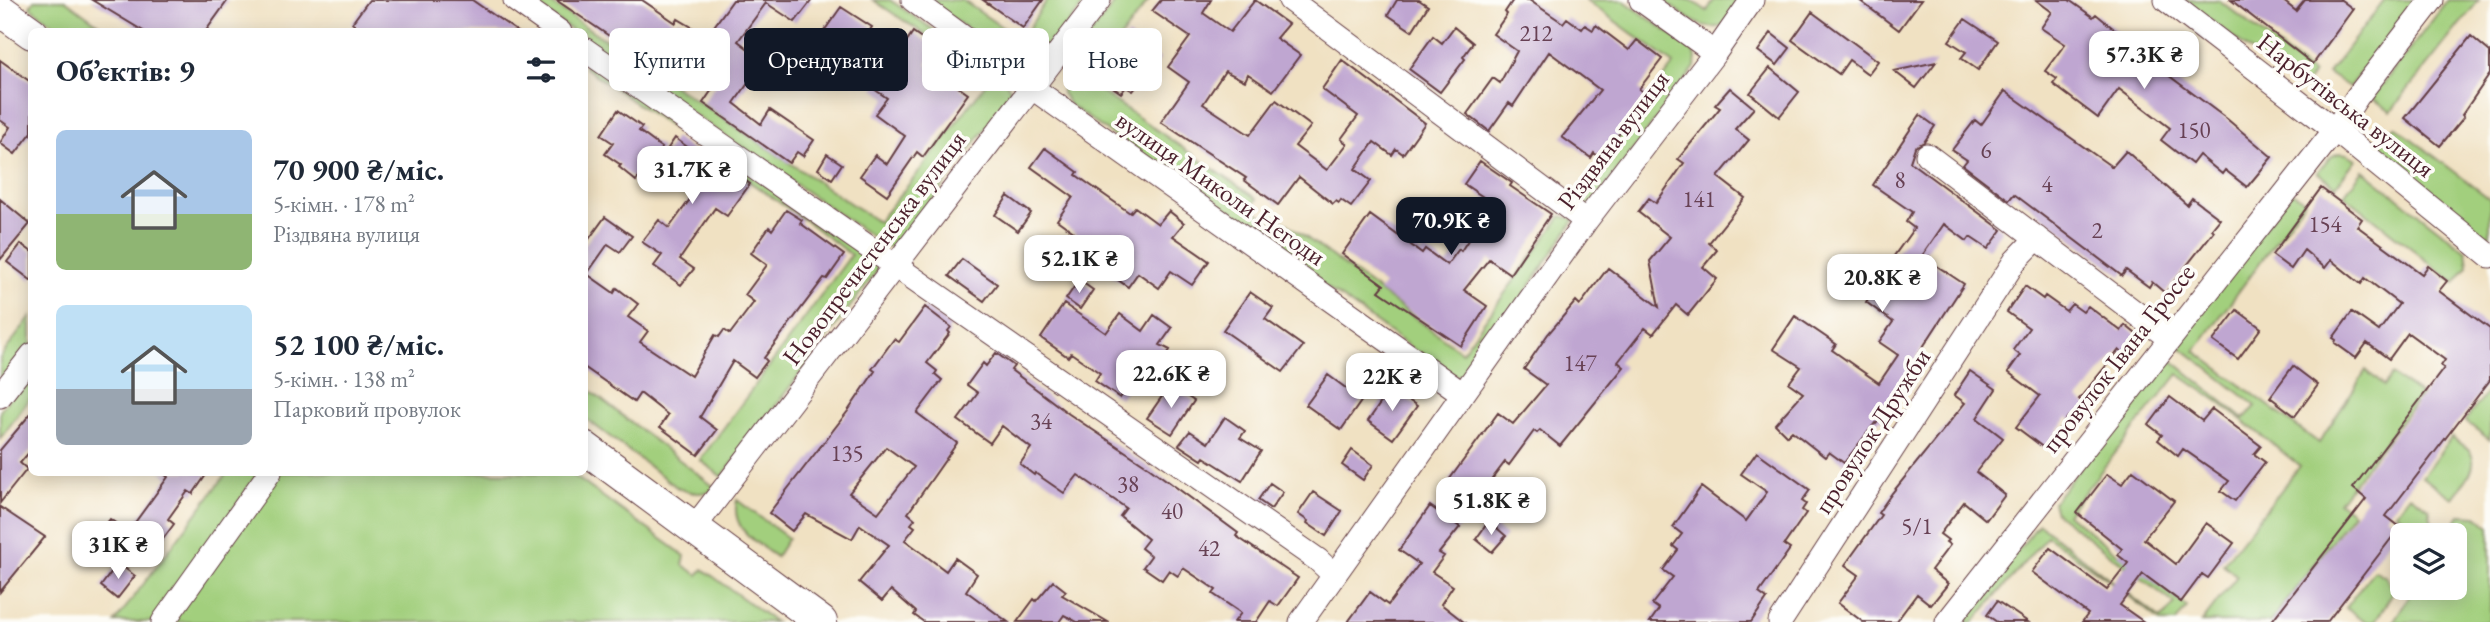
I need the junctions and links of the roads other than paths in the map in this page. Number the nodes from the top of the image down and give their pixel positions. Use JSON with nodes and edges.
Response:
{"nodes":[{"id":1,"x":514,"y":0,"type":"edge"},
{"id":2,"x":914,"y":0,"type":"edge"},
{"id":3,"x":1099,"y":0,"type":"edge"},
{"id":4,"x":1290,"y":0,"type":"edge"},
{"id":5,"x":1641,"y":0,"type":"edge"},
{"id":6,"x":1752,"y":0,"type":"edge"},
{"id":7,"x":2166,"y":0,"type":"edge"},
{"id":8,"x":2432,"y":0,"type":"edge"},
{"id":9,"x":0,"y":10,"type":"edge"},
{"id":10,"x":554,"y":28,"type":"edge"},
{"id":11,"x":952,"y":28,"type":"edge"},
{"id":12,"x":28,"y":30,"type":"edge"},
{"id":13,"x":588,"y":52,"type":"edge"},
{"id":14,"x":1715,"y":53,"type":"junction"},
{"id":15,"x":1049,"y":64,"type":"edge"},
{"id":16,"x":1028,"y":91,"type":"edge"},
{"id":17,"x":1037,"y":91,"type":"edge"},
{"id":18,"x":2335,"y":130,"type":"junction"},
{"id":19,"x":1927,"y":155,"type":"dead end"},
{"id":20,"x":1586,"y":221,"type":"junction"},
{"id":21,"x":2037,"y":238,"type":"junction"},
{"id":22,"x":2490,"y":256,"type":"edge"},
{"id":23,"x":896,"y":265,"type":"junction"},
{"id":24,"x":2168,"y":338,"type":"junction"},
{"id":25,"x":28,"y":360,"type":"edge"},
{"id":26,"x":1463,"y":394,"type":"junction"},
{"id":27,"x":0,"y":396,"type":"edge"},
{"id":28,"x":588,"y":450,"type":"edge"},
{"id":29,"x":267,"y":476,"type":"edge"},
{"id":30,"x":693,"y":529,"type":"junction"},
{"id":31,"x":1334,"y":575,"type":"junction"},
{"id":32,"x":163,"y":622,"type":"edge"},
{"id":33,"x":821,"y":622,"type":"edge"},
{"id":34,"x":1301,"y":622,"type":"edge"},
{"id":35,"x":1780,"y":622,"type":"edge"},
{"id":36,"x":1947,"y":622,"type":"edge"}],
"edges":[{"from":1,"to":10,"type":"street"},
{"from":2,"to":11,"type":"street","name":"вулиця Миколи Негоди"},
{"from":3,"to":15,"type":"street","name":"Новопречистенська вулиця"},
{"from":4,"to":20,"type":"street"},
{"from":5,"to":14,"type":"street"},
{"from":6,"to":14,"type":"street","name":"Різдвяна вулиця"},
{"from":7,"to":18,"type":"street","name":"Нарбутівська вулиця"},
{"from":8,"to":18,"type":"street"},
{"from":9,"to":12,"type":"main road"},
{"from":13,"to":23,"type":"street"},
{"from":14,"to":20,"type":"street","name":"Різдвяна вулиця"},
{"from":16,"to":23,"type":"street","name":"Новопречистенська вулиця"},
{"from":17,"to":26,"type":"street","name":"вулиця Миколи Негоди"},
{"from":18,"to":22,"type":"street","name":"Нарбутівська вулиця"},
{"from":18,"to":24,"type":"street","name":"провулок Івана Гроссе"},
{"from":19,"to":21,"type":"street"},
{"from":20,"to":26,"type":"street","name":"Різдвяна вулиця"},
{"from":21,"to":24,"type":"street"},
{"from":21,"to":35,"type":"street","name":"провулок Дружби"},
{"from":23,"to":30,"type":"street","name":"Новопречистенська вулиця"},
{"from":23,"to":31,"type":"street"},
{"from":24,"to":36,"type":"street","name":"провулок Івана Гроссе"},
{"from":25,"to":27,"type":"street"},
{"from":26,"to":31,"type":"street","name":"Різдвяна вулиця"},
{"from":28,"to":30,"type":"main road"},
{"from":29,"to":32,"type":"street"},
{"from":30,"to":33,"type":"main road"},
{"from":31,"to":34,"type":"street","name":"Різдвяна вулиця"}]}
